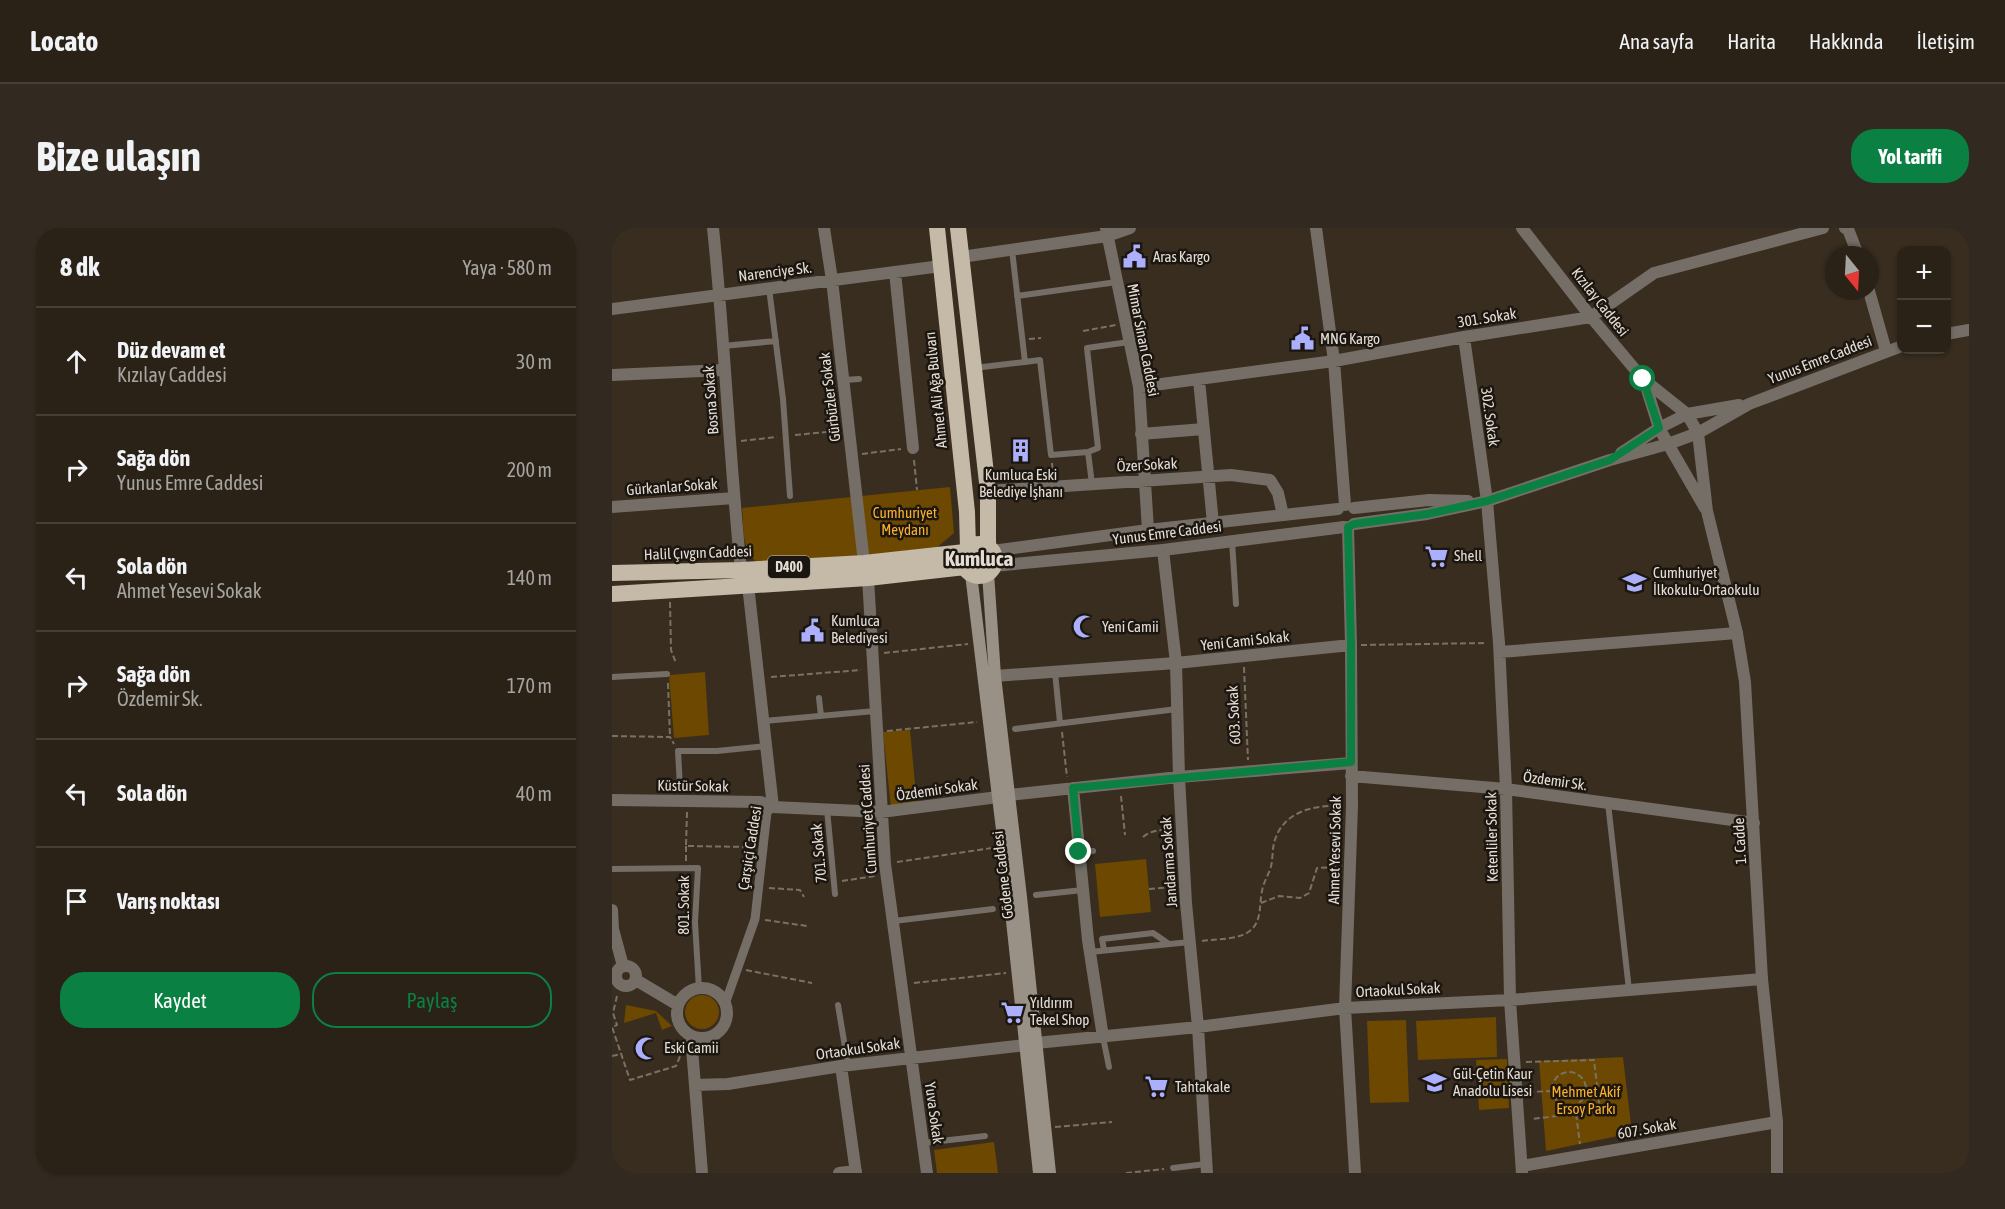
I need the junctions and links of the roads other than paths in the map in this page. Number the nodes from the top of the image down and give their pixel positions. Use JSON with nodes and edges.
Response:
{"nodes":[{"id":1,"x":713,"y":228,"type":"edge"},
{"id":2,"x":824,"y":228,"type":"edge"},
{"id":3,"x":937,"y":228,"type":"edge"},
{"id":4,"x":958,"y":228,"type":"edge"},
{"id":5,"x":1130,"y":228,"type":"edge"},
{"id":6,"x":1316,"y":228,"type":"edge"},
{"id":7,"x":1321,"y":228,"type":"edge"},
{"id":8,"x":1515,"y":228,"type":"edge"},
{"id":9,"x":1522,"y":228,"type":"edge"},
{"id":10,"x":1823,"y":228,"type":"edge"},
{"id":11,"x":1846,"y":228,"type":"edge"},
{"id":12,"x":1106,"y":232,"type":"edge"},
{"id":13,"x":1534,"y":242,"type":"junction"},
{"id":14,"x":1854,"y":246,"type":"edge"},
{"id":15,"x":1012,"y":249,"type":"junction"},
{"id":16,"x":961,"y":257,"type":"junction"},
{"id":17,"x":1322,"y":262,"type":"junction"},
{"id":18,"x":941,"y":266,"type":"junction"},
{"id":19,"x":895,"y":272,"type":"junction"},
{"id":20,"x":832,"y":280,"type":"junction"},
{"id":21,"x":1117,"y":282,"type":"junction"},
{"id":22,"x":769,"y":288,"type":"junction"},
{"id":23,"x":720,"y":293,"type":"junction"},
{"id":24,"x":1017,"y":296,"type":"junction"},
{"id":25,"x":1872,"y":300,"type":"edge"},
{"id":26,"x":612,"y":309,"type":"edge"},
{"id":27,"x":1591,"y":317,"type":"junction"},
{"id":28,"x":1969,"y":330,"type":"edge"},
{"id":29,"x":1951,"y":333,"type":"edge"},
{"id":30,"x":1464,"y":337,"type":"junction"},
{"id":31,"x":776,"y":341,"type":"junction"},
{"id":32,"x":1130,"y":342,"type":"junction"},
{"id":33,"x":723,"y":346,"type":"junction"},
{"id":34,"x":1897,"y":348,"type":"edge"},
{"id":35,"x":1886,"y":351,"type":"junction"},
{"id":36,"x":1334,"y":361,"type":"junction"},
{"id":37,"x":1025,"y":362,"type":"junction"},
{"id":38,"x":974,"y":368,"type":"junction"},
{"id":39,"x":724,"y":370,"type":"junction"},
{"id":40,"x":612,"y":375,"type":"edge"},
{"id":41,"x":859,"y":379,"type":"dead end"},
{"id":42,"x":1643,"y":379,"type":"junction"},
{"id":43,"x":843,"y":380,"type":"junction"},
{"id":44,"x":1199,"y":380,"type":"junction"},
{"id":45,"x":1139,"y":387,"type":"junction"},
{"id":46,"x":1749,"y":404,"type":"junction"},
{"id":47,"x":1687,"y":414,"type":"junction"},
{"id":48,"x":1659,"y":428,"type":"junction"},
{"id":49,"x":1204,"y":429,"type":"junction"},
{"id":50,"x":1698,"y":433,"type":"junction"},
{"id":51,"x":1141,"y":434,"type":"junction"},
{"id":52,"x":1668,"y":444,"type":"junction"},
{"id":53,"x":913,"y":448,"type":"road end"},
{"id":54,"x":1088,"y":452,"type":"junction"},
{"id":55,"x":1610,"y":460,"type":"junction"},
{"id":56,"x":1208,"y":477,"type":"junction"},
{"id":57,"x":1144,"y":481,"type":"junction"},
{"id":58,"x":1092,"y":484,"type":"junction"},
{"id":59,"x":988,"y":491,"type":"junction"},
{"id":60,"x":790,"y":496,"type":"dead end"},
{"id":61,"x":734,"y":498,"type":"junction"},
{"id":62,"x":1487,"y":501,"type":"junction"},
{"id":63,"x":612,"y":507,"type":"edge"},
{"id":64,"x":1346,"y":508,"type":"junction"},
{"id":65,"x":1707,"y":511,"type":"junction"},
{"id":66,"x":1282,"y":515,"type":"junction"},
{"id":67,"x":1213,"y":523,"type":"junction"},
{"id":68,"x":1349,"y":526,"type":"junction"},
{"id":69,"x":1148,"y":530,"type":"junction"},
{"id":70,"x":1232,"y":541,"type":"junction"},
{"id":71,"x":1163,"y":550,"type":"junction"},
{"id":72,"x":979,"y":560,"type":"junction"},
{"id":73,"x":866,"y":570,"type":"junction"},
{"id":74,"x":612,"y":573,"type":"edge"},
{"id":75,"x":744,"y":578,"type":"junction"},
{"id":76,"x":612,"y":594,"type":"edge"},
{"id":77,"x":1236,"y":604,"type":"dead end"},
{"id":78,"x":1737,"y":633,"type":"junction"},
{"id":79,"x":1351,"y":645,"type":"junction"},
{"id":80,"x":1499,"y":648,"type":"junction"},
{"id":81,"x":1176,"y":663,"type":"junction"},
{"id":82,"x":1055,"y":672,"type":"junction"},
{"id":83,"x":667,"y":674,"type":"road end"},
{"id":84,"x":995,"y":676,"type":"junction"},
{"id":85,"x":612,"y":678,"type":"edge"},
{"id":86,"x":819,"y":698,"type":"dead end"},
{"id":87,"x":1177,"y":709,"type":"junction"},
{"id":88,"x":875,"y":711,"type":"junction"},
{"id":89,"x":821,"y":716,"type":"junction"},
{"id":90,"x":763,"y":721,"type":"junction"},
{"id":91,"x":1060,"y":723,"type":"junction"},
{"id":92,"x":1015,"y":729,"type":"dead end"},
{"id":93,"x":766,"y":746,"type":"junction"},
{"id":94,"x":1351,"y":762,"type":"junction"},
{"id":95,"x":1351,"y":776,"type":"junction"},
{"id":96,"x":1179,"y":777,"type":"junction"},
{"id":97,"x":680,"y":787,"type":"dead end"},
{"id":98,"x":1071,"y":789,"type":"junction"},
{"id":99,"x":1506,"y":789,"type":"junction"},
{"id":100,"x":1004,"y":796,"type":"junction"},
{"id":101,"x":612,"y":800,"type":"edge"},
{"id":102,"x":1608,"y":803,"type":"junction"},
{"id":103,"x":772,"y":807,"type":"junction"},
{"id":104,"x":827,"y":809,"type":"junction"},
{"id":105,"x":881,"y":813,"type":"junction"},
{"id":106,"x":1755,"y":823,"type":"junction"},
{"id":107,"x":1093,"y":851,"type":"dead end"},
{"id":108,"x":1079,"y":852,"type":"junction"},
{"id":109,"x":612,"y":869,"type":"edge"},
{"id":110,"x":1083,"y":890,"type":"junction"},
{"id":111,"x":834,"y":894,"type":"dead end"},
{"id":112,"x":1036,"y":895,"type":"dead end"},
{"id":113,"x":993,"y":909,"type":"dead end"},
{"id":114,"x":612,"y":910,"type":"edge"},
{"id":115,"x":894,"y":921,"type":"junction"},
{"id":116,"x":1190,"y":942,"type":"junction"},
{"id":117,"x":1168,"y":944,"type":"junction"},
{"id":118,"x":1104,"y":950,"type":"junction"},
{"id":119,"x":1090,"y":952,"type":"junction"},
{"id":120,"x":617,"y":973,"type":"edge"},
{"id":121,"x":1762,"y":979,"type":"junction"},
{"id":122,"x":699,"y":988,"type":"junction"},
{"id":123,"x":1629,"y":990,"type":"junction"},
{"id":124,"x":1510,"y":1000,"type":"junction"},
{"id":125,"x":725,"y":1004,"type":"junction"},
{"id":126,"x":678,"y":1005,"type":"junction"},
{"id":127,"x":838,"y":1005,"type":"dead end"},
{"id":128,"x":1345,"y":1008,"type":"junction"},
{"id":129,"x":1198,"y":1026,"type":"junction"},
{"id":130,"x":691,"y":1036,"type":"junction"},
{"id":131,"x":1103,"y":1037,"type":"junction"},
{"id":132,"x":1031,"y":1044,"type":"junction"},
{"id":133,"x":912,"y":1057,"type":"junction"},
{"id":134,"x":844,"y":1065,"type":"junction"},
{"id":135,"x":1109,"y":1067,"type":"dead end"},
{"id":136,"x":695,"y":1085,"type":"junction"},
{"id":137,"x":1777,"y":1122,"type":"junction"},
{"id":138,"x":985,"y":1136,"type":"dead end"},
{"id":139,"x":923,"y":1143,"type":"junction"},
{"id":140,"x":1173,"y":1168,"type":"road end"},
{"id":141,"x":1207,"y":1169,"type":"edge"},
{"id":142,"x":1522,"y":1169,"type":"edge"},
{"id":143,"x":856,"y":1172,"type":"edge"},
{"id":144,"x":702,"y":1173,"type":"edge"},
{"id":145,"x":839,"y":1173,"type":"edge"},
{"id":146,"x":927,"y":1173,"type":"edge"},
{"id":147,"x":1039,"y":1173,"type":"edge"},
{"id":148,"x":1050,"y":1173,"type":"edge"},
{"id":149,"x":1355,"y":1173,"type":"edge"},
{"id":150,"x":1777,"y":1173,"type":"edge"}],
"edges":[{"from":1,"to":23,"type":"street","name":"Bosna Sokak"},
{"from":2,"to":20,"type":"street","name":"Gürbüzler Sokak"},
{"from":3,"to":18,"type":"highway","name":"Ahmet Ali Ağa Bulvarı"},
{"from":4,"to":16,"type":"highway"},
{"from":5,"to":12,"type":"street"},
{"from":6,"to":17,"type":"street"},
{"from":7,"to":17,"type":"street"},
{"from":8,"to":13,"type":"street","name":"Kızılay Caddesi"},
{"from":9,"to":13,"type":"street","name":"Kızılay Caddesi"},
{"from":10,"to":27,"type":"street","name":"301. Sokak"},
{"from":11,"to":14,"type":"street"},
{"from":12,"to":15,"type":"street"},
{"from":12,"to":21,"type":"street","name":"Mimar Sinan Caddesi"},
{"from":13,"to":27,"type":"street","name":"Kızılay Caddesi"},
{"from":15,"to":16,"type":"street"},
{"from":15,"to":24,"type":"lane"},
{"from":16,"to":38,"type":"highway"},
{"from":17,"to":36,"type":"street"},
{"from":18,"to":19,"type":"street","name":"Narenciye Sk."},
{"from":18,"to":72,"type":"highway","name":"Ahmet Ali Ağa Bulvarı"},
{"from":19,"to":20,"type":"street","name":"Narenciye Sk."},
{"from":19,"to":53,"type":"street"},
{"from":20,"to":22,"type":"street","name":"Narenciye Sk."},
{"from":20,"to":43,"type":"street","name":"Gürbüzler Sokak"},
{"from":21,"to":24,"type":"lane"},
{"from":21,"to":32,"type":"street","name":"Mimar Sinan Caddesi"},
{"from":22,"to":23,"type":"street","name":"Narenciye Sk."},
{"from":22,"to":31,"type":"lane"},
{"from":23,"to":26,"type":"street","name":"Narenciye Sk."},
{"from":23,"to":33,"type":"street","name":"Bosna Sokak"},
{"from":24,"to":37,"type":"lane"},
{"from":25,"to":35,"type":"street"},
{"from":27,"to":30,"type":"street","name":"301. Sokak"},
{"from":27,"to":42,"type":"street","name":"Kızılay Caddesi"},
{"from":28,"to":29,"type":"street"},
{"from":30,"to":36,"type":"street","name":"301. Sokak"},
{"from":30,"to":62,"type":"street","name":"302. Sokak"},
{"from":31,"to":33,"type":"lane"},
{"from":31,"to":60,"type":"lane"},
{"from":32,"to":45,"type":"street","name":"Mimar Sinan Caddesi"},
{"from":32,"to":54,"type":"lane"},
{"from":33,"to":39,"type":"street","name":"Bosna Sokak"},
{"from":34,"to":35,"type":"street","name":"Yunus Emre Caddesi"},
{"from":35,"to":46,"type":"street","name":"Yunus Emre Caddesi"},
{"from":36,"to":44,"type":"street","name":"301. Sokak"},
{"from":36,"to":64,"type":"street"},
{"from":37,"to":38,"type":"lane"},
{"from":37,"to":54,"type":"lane"},
{"from":38,"to":59,"type":"highway"},
{"from":39,"to":40,"type":"street"},
{"from":39,"to":61,"type":"street","name":"Bosna Sokak"},
{"from":41,"to":43,"type":"lane"},
{"from":42,"to":47,"type":"street","name":"Kızılay Caddesi"},
{"from":42,"to":48,"type":"street","name":"Kızılay Caddesi"},
{"from":43,"to":73,"type":"street","name":"Gürbüzler Sokak"},
{"from":44,"to":45,"type":"street","name":"301. Sokak"},
{"from":44,"to":49,"type":"street"},
{"from":45,"to":51,"type":"street","name":"Mimar Sinan Caddesi"},
{"from":46,"to":47,"type":"street","name":"Yunus Emre Caddesi"},
{"from":46,"to":50,"type":"street","name":"Yunus Emre Caddesi"},
{"from":47,"to":48,"type":"street","name":"Yunus Emre Caddesi"},
{"from":47,"to":50,"type":"street"},
{"from":48,"to":52,"type":"street","name":"Kızılay Caddesi"},
{"from":48,"to":55,"type":"street","name":"Yunus Emre Caddesi"},
{"from":49,"to":51,"type":"street"},
{"from":49,"to":56,"type":"street"},
{"from":50,"to":52,"type":"street","name":"Yunus Emre Caddesi"},
{"from":50,"to":65,"type":"street","name":"1. Cadde"},
{"from":51,"to":57,"type":"street","name":"Mimar Sinan Caddesi"},
{"from":52,"to":55,"type":"street","name":"Yunus Emre Caddesi"},
{"from":52,"to":65,"type":"street","name":"1. Cadde"},
{"from":54,"to":58,"type":"lane"},
{"from":55,"to":62,"type":"street","name":"Yunus Emre Caddesi"},
{"from":56,"to":57,"type":"street","name":"Özer Sokak"},
{"from":56,"to":66,"type":"street","name":"Özer Sokak"},
{"from":56,"to":67,"type":"street"},
{"from":57,"to":58,"type":"street","name":"Özer Sokak"},
{"from":57,"to":69,"type":"street","name":"Mimar Sinan Caddesi"},
{"from":58,"to":59,"type":"street","name":"Özer Sokak"},
{"from":59,"to":72,"type":"highway"},
{"from":61,"to":63,"type":"street","name":"Gürkanlar Sokak"},
{"from":61,"to":75,"type":"street","name":"Bosna Sokak"},
{"from":62,"to":64,"type":"street","name":"Yunus Emre Caddesi"},
{"from":62,"to":68,"type":"street","name":"Yunus Emre Caddesi"},
{"from":62,"to":80,"type":"street","name":"Ketenliler Sokak"},
{"from":64,"to":66,"type":"street","name":"Yunus Emre Caddesi"},
{"from":64,"to":68,"type":"street","name":"Ahmet Yesevi Sokak"},
{"from":64,"to":68,"type":"street"},
{"from":65,"to":78,"type":"street","name":"1. Cadde"},
{"from":66,"to":67,"type":"street","name":"Yunus Emre Caddesi"},
{"from":67,"to":69,"type":"street","name":"Yunus Emre Caddesi"},
{"from":68,"to":70,"type":"street","name":"Yunus Emre Caddesi"},
{"from":68,"to":79,"type":"street","name":"Ahmet Yesevi Sokak"},
{"from":69,"to":72,"type":"street","name":"Yunus Emre Caddesi"},
{"from":70,"to":71,"type":"street","name":"Yunus Emre Caddesi"},
{"from":70,"to":77,"type":"lane"},
{"from":71,"to":72,"type":"street","name":"Yunus Emre Caddesi"},
{"from":71,"to":81,"type":"street","name":"Jandarma Sokak"},
{"from":72,"to":73,"type":"highway","name":"Halil Çıvgın Caddesi","number":"D400"},
{"from":72,"to":84,"type":"main road","name":"Gödene Caddesi"},
{"from":72,"to":100,"type":"main road","name":"Gödene Caddesi"},
{"from":73,"to":75,"type":"highway","name":"Halil Çıvgın Caddesi","number":"D400"},
{"from":73,"to":88,"type":"street","name":"Cumhuriyet Caddesi"},
{"from":74,"to":75,"type":"highway","name":"Halil Çıvgın Caddesi","number":"D400"},
{"from":75,"to":76,"type":"highway","name":"Halil Çıvgın Caddesi","number":"D400"},
{"from":75,"to":90,"type":"street","name":"Çarşıiçi Caddesi"},
{"from":78,"to":80,"type":"street"},
{"from":78,"to":106,"type":"street","name":"1. Cadde"},
{"from":79,"to":81,"type":"street","name":"Yeni Cami Sokak"},
{"from":79,"to":94,"type":"street","name":"Ahmet Yesevi Sokak"},
{"from":80,"to":99,"type":"street","name":"Ketenliler Sokak"},
{"from":81,"to":82,"type":"street","name":"Yeni Cami Sokak"},
{"from":81,"to":87,"type":"street","name":"Jandarma Sokak"},
{"from":82,"to":84,"type":"street","name":"Yeni Cami Sokak"},
{"from":82,"to":91,"type":"lane"},
{"from":83,"to":85,"type":"lane"},
{"from":84,"to":100,"type":"main road","name":"Gödene Caddesi"},
{"from":86,"to":89,"type":"lane"},
{"from":87,"to":91,"type":"lane"},
{"from":87,"to":96,"type":"street","name":"Jandarma Sokak"},
{"from":88,"to":89,"type":"lane"},
{"from":88,"to":105,"type":"street","name":"Cumhuriyet Caddesi"},
{"from":89,"to":90,"type":"lane"},
{"from":90,"to":93,"type":"street","name":"Çarşıiçi Caddesi"},
{"from":91,"to":92,"type":"lane"},
{"from":93,"to":97,"type":"lane"},
{"from":93,"to":103,"type":"street","name":"Çarşıiçi Caddesi"},
{"from":94,"to":95,"type":"street","name":"Ahmet Yesevi Sokak"},
{"from":94,"to":96,"type":"street"},
{"from":95,"to":99,"type":"street","name":"Özdemir Sk."},
{"from":95,"to":128,"type":"street","name":"Ahmet Yesevi Sokak"},
{"from":96,"to":98,"type":"street"},
{"from":96,"to":116,"type":"street","name":"Jandarma Sokak"},
{"from":98,"to":100,"type":"street"},
{"from":98,"to":108,"type":"street"},
{"from":99,"to":102,"type":"street","name":"Özdemir Sk."},
{"from":99,"to":124,"type":"street","name":"Ketenliler Sokak"},
{"from":100,"to":105,"type":"street","name":"Özdemir Sokak"},
{"from":100,"to":132,"type":"main road","name":"Gödene Caddesi"},
{"from":100,"to":132,"type":"main road","name":"Gödene Caddesi"},
{"from":101,"to":103,"type":"street","name":"Küstür Sokak"},
{"from":102,"to":106,"type":"street","name":"Özdemir Sk."},
{"from":102,"to":123,"type":"lane"},
{"from":103,"to":104,"type":"street","name":"Özdemir Sokak"},
{"from":103,"to":125,"type":"street","name":"Çarşıiçi Caddesi"},
{"from":104,"to":105,"type":"street","name":"Özdemir Sokak"},
{"from":104,"to":111,"type":"lane","name":"701. Sokak"},
{"from":105,"to":115,"type":"street","name":"Cumhuriyet Caddesi"},
{"from":106,"to":121,"type":"street","name":"1. Cadde"},
{"from":107,"to":108,"type":"lane"},
{"from":108,"to":110,"type":"street"},
{"from":109,"to":122,"type":"lane","name":"801. Sokak"},
{"from":110,"to":112,"type":"lane"},
{"from":110,"to":119,"type":"street"},
{"from":113,"to":115,"type":"lane"},
{"from":114,"to":120,"type":"street"},
{"from":115,"to":133,"type":"street","name":"Cumhuriyet Caddesi"},
{"from":116,"to":117,"type":"lane"},
{"from":116,"to":129,"type":"street","name":"Jandarma Sokak"},
{"from":117,"to":118,"type":"lane"},
{"from":117,"to":118,"type":"lane"},
{"from":118,"to":119,"type":"lane"},
{"from":119,"to":131,"type":"street"},
{"from":120,"to":126,"type":"street"},
{"from":121,"to":123,"type":"street","name":"Ortaokul Sokak"},
{"from":121,"to":137,"type":"street","name":"1. Cadde"},
{"from":122,"to":125,"type":"street"},
{"from":122,"to":126,"type":"street"},
{"from":123,"to":124,"type":"street","name":"Ortaokul Sokak"},
{"from":124,"to":128,"type":"street","name":"Ortaokul Sokak"},
{"from":124,"to":142,"type":"street","name":"Ketenliler Sokak"},
{"from":125,"to":130,"type":"street","name":"Çarşıiçi Caddesi"},
{"from":126,"to":130,"type":"street"},
{"from":127,"to":134,"type":"lane"},
{"from":128,"to":129,"type":"street","name":"Ortaokul Sokak"},
{"from":128,"to":149,"type":"street","name":"Ahmet Yesevi Sokak"},
{"from":129,"to":131,"type":"street","name":"Ortaokul Sokak"},
{"from":129,"to":141,"type":"street","name":"Jandarma Sokak"},
{"from":130,"to":136,"type":"street"},
{"from":131,"to":132,"type":"street","name":"Ortaokul Sokak"},
{"from":131,"to":135,"type":"lane"},
{"from":132,"to":133,"type":"street","name":"Ortaokul Sokak"},
{"from":132,"to":147,"type":"main road","name":"Gödene Caddesi"},
{"from":132,"to":148,"type":"main road","name":"Gödene Caddesi"},
{"from":133,"to":134,"type":"street","name":"Ortaokul Sokak"},
{"from":133,"to":139,"type":"street","name":"Yuva Sokak"},
{"from":134,"to":136,"type":"street","name":"Ortaokul Sokak"},
{"from":134,"to":143,"type":"street"},
{"from":136,"to":144,"type":"street"},
{"from":137,"to":142,"type":"street","name":"607. Sokak"},
{"from":137,"to":150,"type":"street","name":"1. Cadde"},
{"from":138,"to":139,"type":"lane"},
{"from":139,"to":146,"type":"street","name":"Yuva Sokak"},
{"from":140,"to":141,"type":"lane"},
{"from":143,"to":145,"type":"street"}]}
